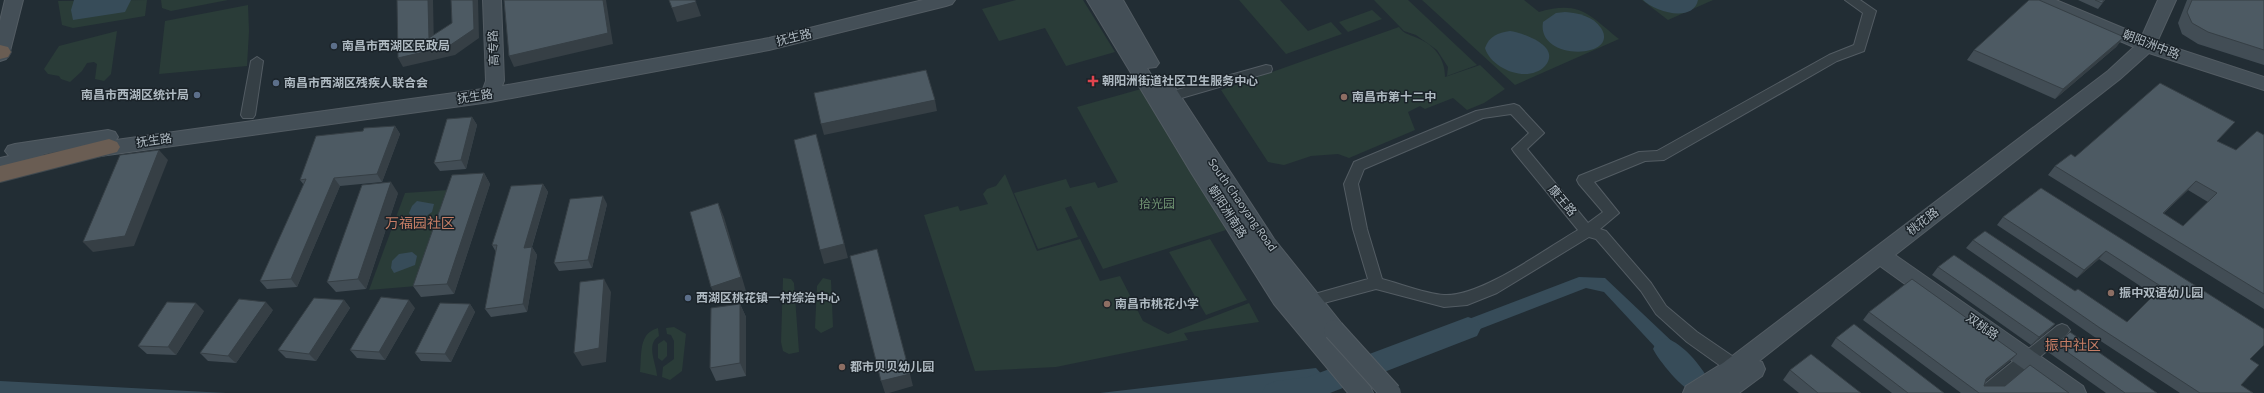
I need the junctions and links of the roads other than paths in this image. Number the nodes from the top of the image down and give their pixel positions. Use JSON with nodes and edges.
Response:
{"nodes":[{"id":1,"x":14,"y":0,"type":"edge"},
{"id":2,"x":492,"y":0,"type":"edge"},
{"id":3,"x":920,"y":0,"type":"edge"},
{"id":4,"x":946,"y":0,"type":"edge"},
{"id":5,"x":1096,"y":0,"type":"edge"},
{"id":6,"x":1114,"y":0,"type":"edge"},
{"id":7,"x":1851,"y":0,"type":"edge"},
{"id":8,"x":2040,"y":0,"type":"edge"},
{"id":9,"x":2167,"y":0,"type":"edge"},
{"id":10,"x":2175,"y":0,"type":"edge"},
{"id":11,"x":2151,"y":46,"type":"junction"},
{"id":12,"x":0,"y":53,"type":"edge"},
{"id":13,"x":257,"y":62,"type":"dead end"},
{"id":14,"x":1266,"y":69,"type":"dead end"},
{"id":15,"x":2264,"y":84,"type":"edge"},
{"id":16,"x":493,"y":88,"type":"junction"},
{"id":17,"x":1171,"y":96,"type":"junction"},
{"id":18,"x":248,"y":115,"type":"junction"},
{"id":19,"x":108,"y":147,"type":"junction"},
{"id":20,"x":0,"y":153,"type":"edge"},
{"id":21,"x":0,"y":165,"type":"edge"},
{"id":22,"x":0,"y":174,"type":"edge"},
{"id":23,"x":1587,"y":231,"type":"junction"},
{"id":24,"x":1888,"y":261,"type":"junction"},
{"id":25,"x":1376,"y":283,"type":"junction"},
{"id":26,"x":1309,"y":301,"type":"junction"},
{"id":27,"x":2062,"y":330,"type":"dead end"},
{"id":28,"x":1324,"y":333,"type":"junction"},
{"id":29,"x":2027,"y":359,"type":"junction"},
{"id":30,"x":1735,"y":367,"type":"junction"},
{"id":31,"x":1362,"y":393,"type":"edge"},
{"id":32,"x":1391,"y":393,"type":"edge"},
{"id":33,"x":1694,"y":393,"type":"edge"},
{"id":34,"x":1722,"y":393,"type":"edge"},
{"id":35,"x":1986,"y":393,"type":"edge"},
{"id":36,"x":2075,"y":393,"type":"edge"}],
"edges":[{"from":1,"to":12,"type":"main road"},
{"from":2,"to":16,"type":"main road","name":"高专路"},
{"from":3,"to":16,"type":"main road","name":"抚生路"},
{"from":4,"to":16,"type":"main road","name":"抚生路"},
{"from":5,"to":28,"type":"main road","name":"朝阳洲南路"},
{"from":6,"to":17,"type":"main road","name":"South Chaoyang Road"},
{"from":7,"to":23,"type":"street"},
{"from":8,"to":11,"type":"main road","name":"朝阳洲中路"},
{"from":9,"to":11,"type":"main road"},
{"from":10,"to":11,"type":"main road"},
{"from":11,"to":15,"type":"main road","name":"朝阳洲中路"},
{"from":11,"to":24,"type":"main road","name":"桃花路"},
{"from":11,"to":30,"type":"main road","name":"桃花路"},
{"from":13,"to":18,"type":"street"},
{"from":14,"to":17,"type":"street"},
{"from":16,"to":18,"type":"main road","name":"抚生路"},
{"from":16,"to":19,"type":"main road","name":"抚生路"},
{"from":17,"to":26,"type":"main road","name":"South Chaoyang Road"},
{"from":18,"to":20,"type":"main road","name":"抚生路"},
{"from":19,"to":21,"type":"main road","name":"抚生路"},
{"from":19,"to":22,"type":"highway"},
{"from":23,"to":25,"type":"street"},
{"from":23,"to":25,"type":"street","name":"康王路"},
{"from":23,"to":30,"type":"street"},
{"from":24,"to":29,"type":"main road","name":"双桃路"},
{"from":24,"to":34,"type":"main road","name":"桃花路"},
{"from":25,"to":26,"type":"street"},
{"from":26,"to":28,"type":"main road","name":"South Chaoyang Road"},
{"from":27,"to":29,"type":"street"},
{"from":28,"to":31,"type":"main road","name":"朝阳洲南路"},
{"from":28,"to":32,"type":"main road","name":"South Chaoyang Road","bridge":true},
{"from":29,"to":35,"type":"street"},
{"from":29,"to":36,"type":"main road","name":"双桃路"},
{"from":30,"to":33,"type":"main road","name":"桃花路"}]}
